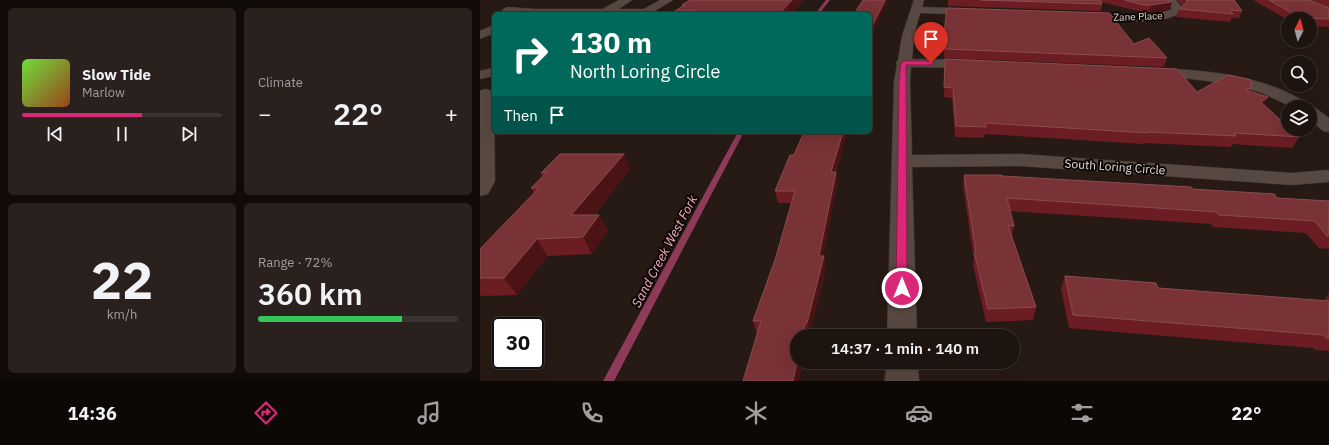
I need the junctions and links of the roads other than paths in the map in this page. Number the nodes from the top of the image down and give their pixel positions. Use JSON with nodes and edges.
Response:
{"nodes":[{"id":1,"x":627,"y":0,"type":"edge"},
{"id":2,"x":668,"y":0,"type":"edge"},
{"id":3,"x":1170,"y":0,"type":"edge"},
{"id":4,"x":917,"y":5,"type":"edge"},
{"id":5,"x":507,"y":10,"type":"dead end"},
{"id":6,"x":524,"y":12,"type":"edge"},
{"id":7,"x":604,"y":12,"type":"edge"},
{"id":8,"x":646,"y":12,"type":"edge"},
{"id":9,"x":985,"y":12,"type":"edge"},
{"id":10,"x":1072,"y":16,"type":"edge"},
{"id":11,"x":492,"y":30,"type":"edge"},
{"id":12,"x":480,"y":35,"type":"edge"},
{"id":13,"x":904,"y":63,"type":"junction"},
{"id":14,"x":985,"y":64,"type":"edge"},
{"id":15,"x":1133,"y":71,"type":"edge"},
{"id":16,"x":492,"y":72,"type":"edge"},
{"id":17,"x":480,"y":75,"type":"edge"},
{"id":18,"x":487,"y":94,"type":"edge"},
{"id":19,"x":1292,"y":100,"type":"edge"},
{"id":20,"x":1317,"y":117,"type":"edge"},
{"id":21,"x":1329,"y":127,"type":"edge"},
{"id":22,"x":902,"y":161,"type":"junction"},
{"id":23,"x":1329,"y":176,"type":"edge"},
{"id":24,"x":480,"y":189,"type":"edge"},
{"id":25,"x":902,"y":329,"type":"edge"},
{"id":26,"x":902,"y":369,"type":"edge"},
{"id":27,"x":902,"y":381,"type":"edge"}],
"edges":[{"from":1,"to":7,"type":"street"},
{"from":2,"to":8,"type":"street"},
{"from":3,"to":10,"type":"street","name":"Zane Place"},
{"from":4,"to":9,"type":"street"},
{"from":4,"to":13,"type":"street"},
{"from":5,"to":6,"type":"street"},
{"from":11,"to":12,"type":"street"},
{"from":13,"to":14,"type":"street"},
{"from":13,"to":22,"type":"street"},
{"from":15,"to":19,"type":"street"},
{"from":16,"to":17,"type":"street"},
{"from":18,"to":24,"type":"street"},
{"from":20,"to":21,"type":"street"},
{"from":22,"to":23,"type":"street","name":"South Loring Circle"},
{"from":22,"to":25,"type":"street"},
{"from":26,"to":27,"type":"street"}]}
